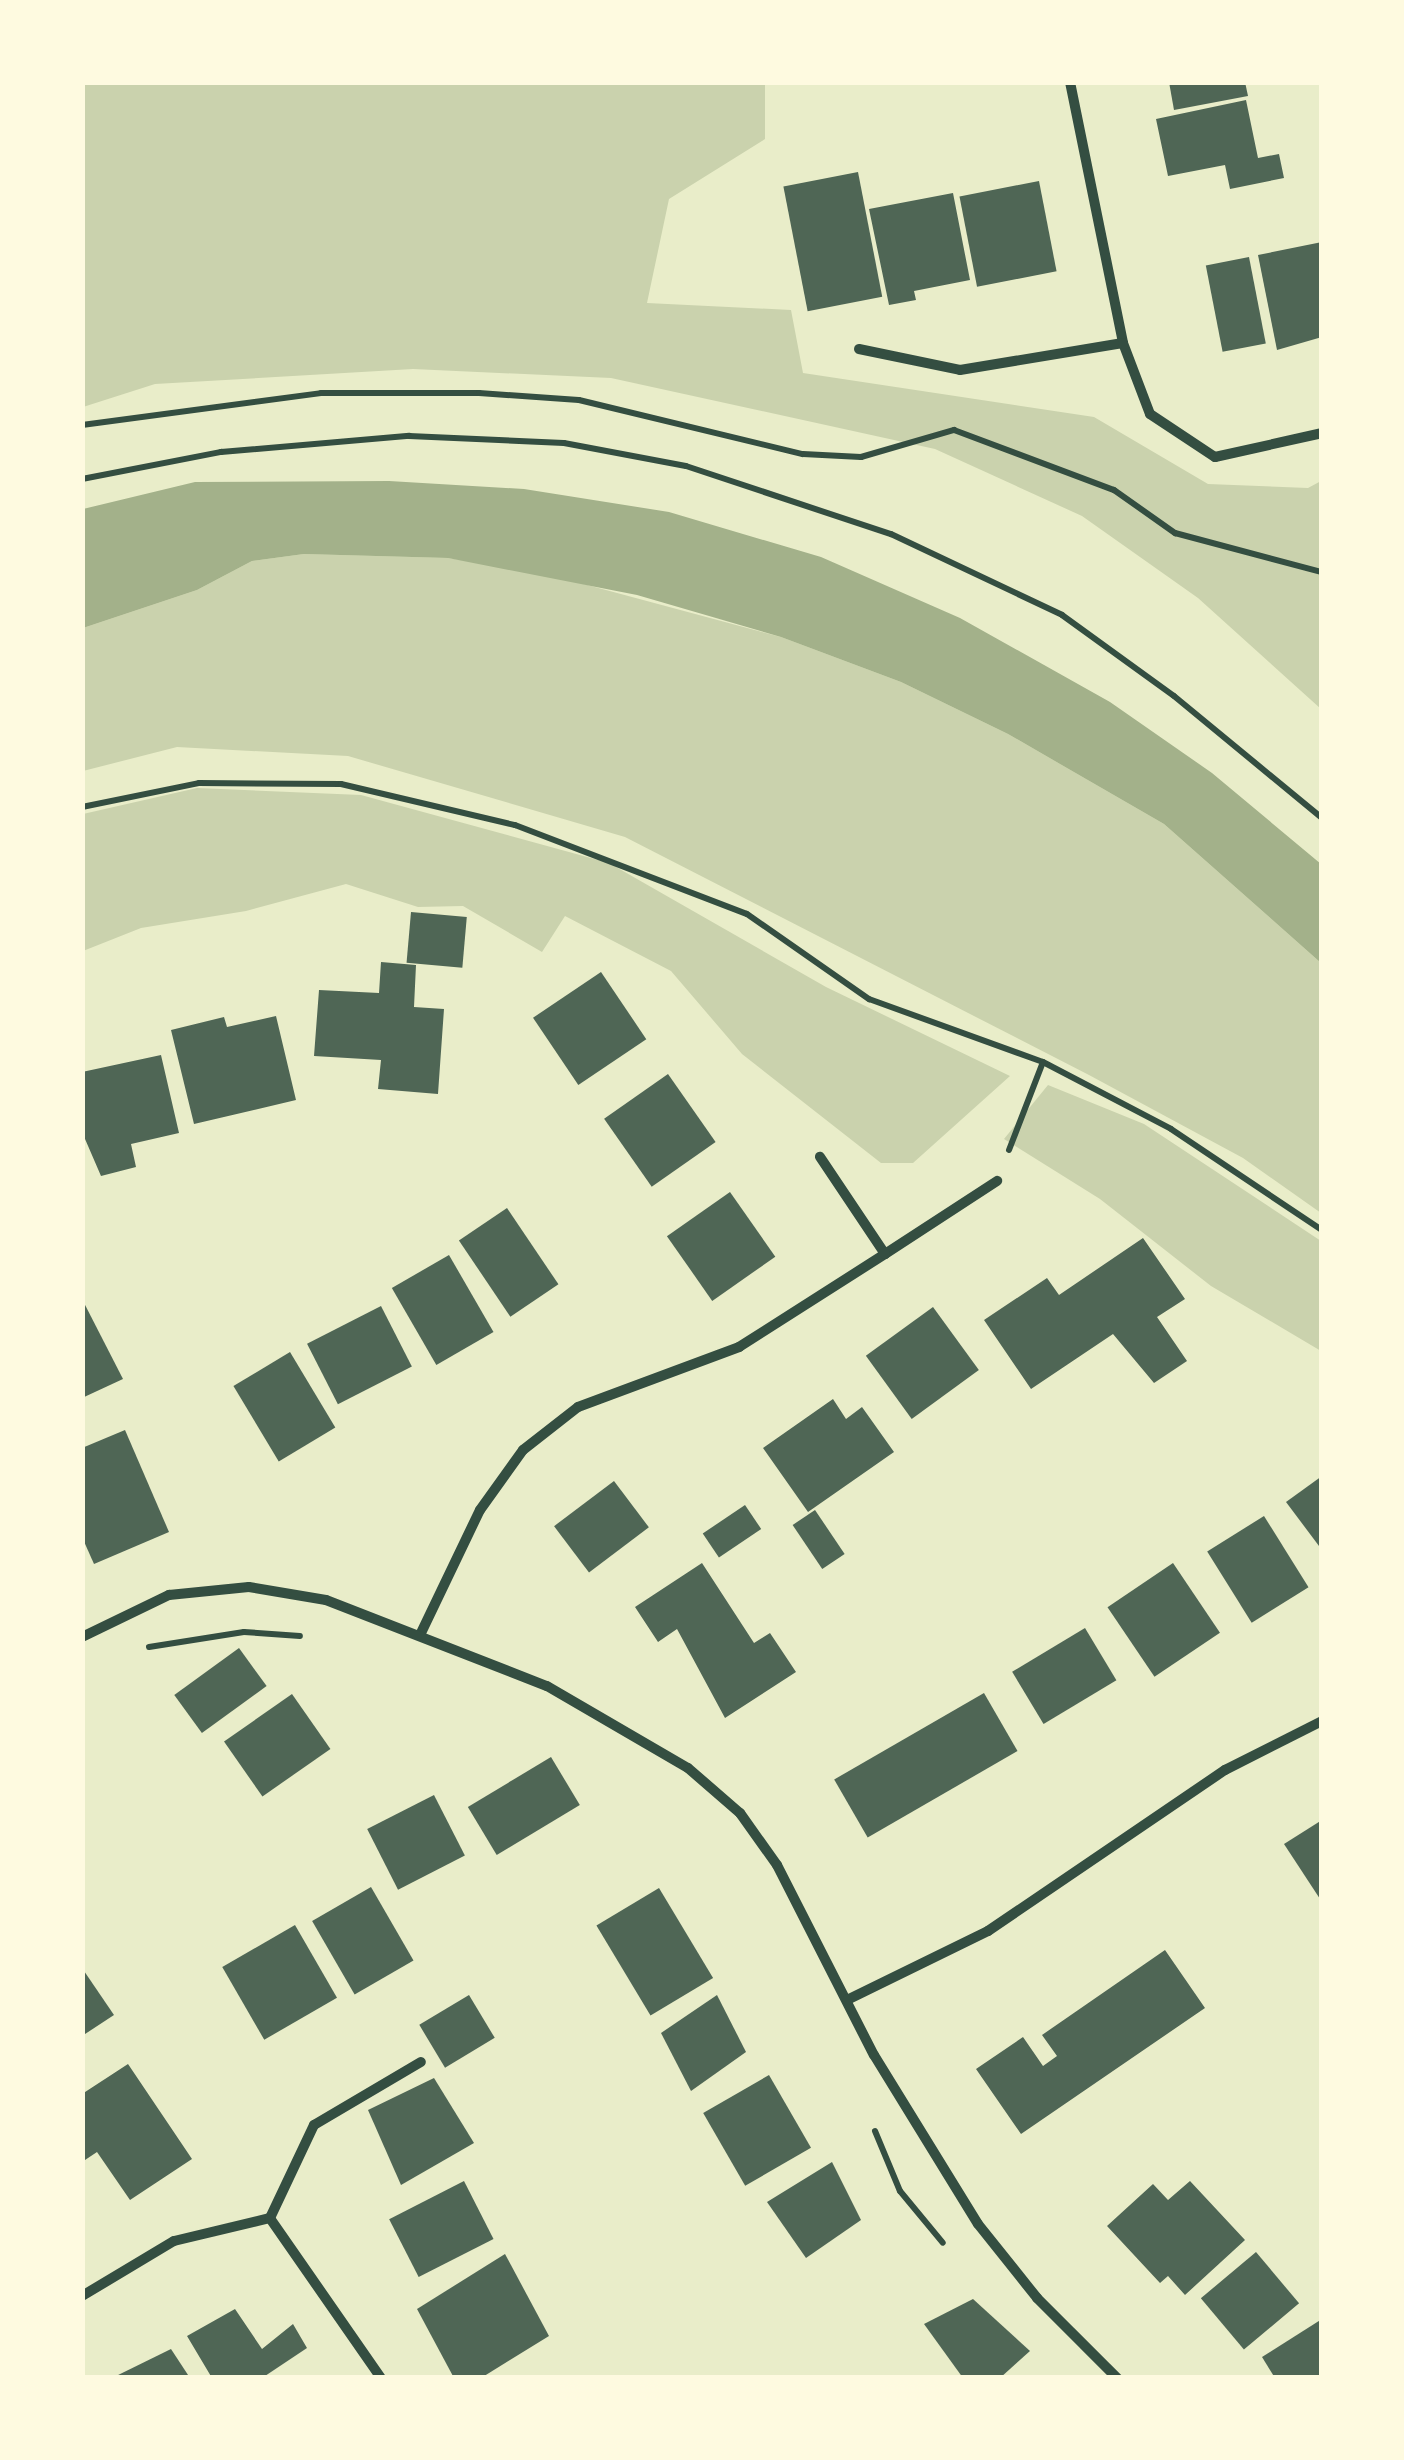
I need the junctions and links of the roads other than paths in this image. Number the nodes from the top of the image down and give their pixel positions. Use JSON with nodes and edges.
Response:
{"nodes":[{"id":1,"x":1070,"y":82,"type":"edge"},
{"id":2,"x":1123,"y":344,"type":"junction"},
{"id":3,"x":859,"y":349,"type":"dead end"},
{"id":4,"x":1322,"y":433,"type":"edge"},
{"id":5,"x":820,"y":1157,"type":"dead end"},
{"id":6,"x":996,"y":1181,"type":"road end"},
{"id":7,"x":885,"y":1254,"type":"junction"},
{"id":8,"x":421,"y":1633,"type":"junction"},
{"id":9,"x":82,"y":1637,"type":"edge"},
{"id":10,"x":1322,"y":1721,"type":"edge"},
{"id":11,"x":847,"y":2000,"type":"junction"},
{"id":12,"x":420,"y":2062,"type":"dead end"},
{"id":13,"x":270,"y":2218,"type":"junction"},
{"id":14,"x":82,"y":2296,"type":"edge"},
{"id":15,"x":381,"y":2378,"type":"edge"},
{"id":16,"x":1117,"y":2378,"type":"edge"}],
"edges":[{"from":1,"to":2,"type":"street"},
{"from":2,"to":3,"type":"street"},
{"from":2,"to":4,"type":"street"},
{"from":5,"to":7,"type":"street"},
{"from":6,"to":7,"type":"street"},
{"from":7,"to":8,"type":"street"},
{"from":8,"to":9,"type":"street"},
{"from":8,"to":11,"type":"street"},
{"from":10,"to":11,"type":"street"},
{"from":11,"to":16,"type":"street"},
{"from":12,"to":13,"type":"street"},
{"from":13,"to":14,"type":"street"},
{"from":13,"to":15,"type":"street"}]}
